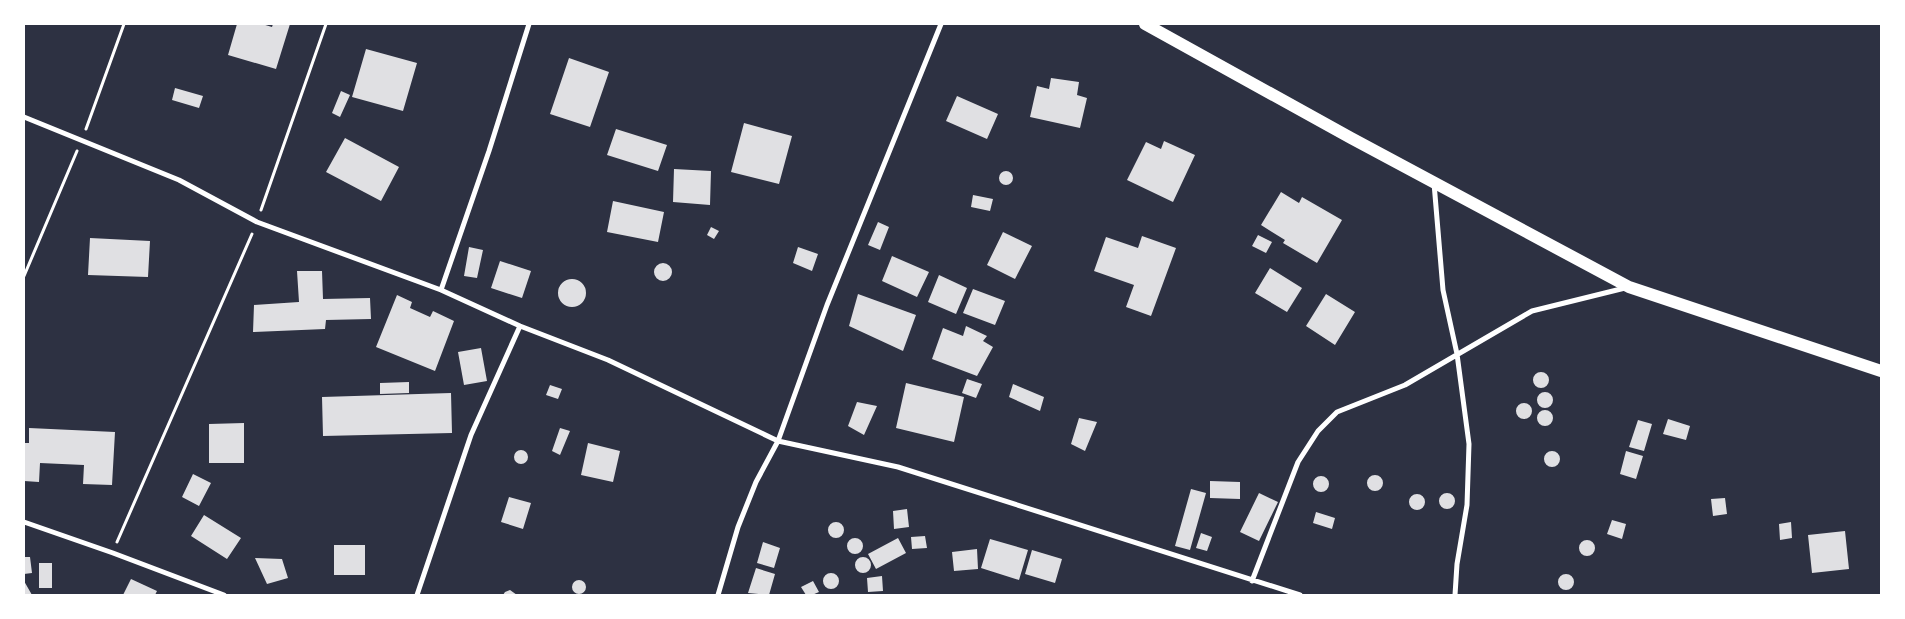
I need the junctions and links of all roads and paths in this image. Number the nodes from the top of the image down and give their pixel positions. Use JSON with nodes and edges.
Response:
{"nodes":[{"id":1,"x":326,"y":24,"type":"edge"},
{"id":2,"x":529,"y":24,"type":"edge"},
{"id":3,"x":940,"y":24,"type":"edge"},
{"id":4,"x":1145,"y":24,"type":"edge"},
{"id":5,"x":24,"y":117,"type":"edge"},
{"id":6,"x":1434,"y":182,"type":"junction"},
{"id":7,"x":257,"y":222,"type":"junction"},
{"id":8,"x":1629,"y":287,"type":"junction"},
{"id":9,"x":441,"y":290,"type":"junction"},
{"id":10,"x":520,"y":326,"type":"junction"},
{"id":11,"x":1457,"y":354,"type":"junction"},
{"id":12,"x":1881,"y":371,"type":"edge"},
{"id":13,"x":778,"y":441,"type":"junction"},
{"id":14,"x":24,"y":522,"type":"edge"},
{"id":15,"x":113,"y":553,"type":"junction"},
{"id":16,"x":1252,"y":581,"type":"junction"},
{"id":17,"x":224,"y":595,"type":"edge"},
{"id":18,"x":417,"y":595,"type":"edge"},
{"id":19,"x":718,"y":595,"type":"edge"},
{"id":20,"x":1300,"y":595,"type":"edge"},
{"id":21,"x":1455,"y":595,"type":"edge"}],
"edges":[{"from":1,"to":7,"type":"path"},
{"from":2,"to":9,"type":"street"},
{"from":3,"to":13,"type":"street"},
{"from":4,"to":6,"type":"main road"},
{"from":5,"to":7,"type":"street"},
{"from":6,"to":8,"type":"main road"},
{"from":6,"to":11,"type":"street"},
{"from":7,"to":9,"type":"street"},
{"from":7,"to":15,"type":"path"},
{"from":8,"to":11,"type":"street"},
{"from":8,"to":12,"type":"main road"},
{"from":9,"to":10,"type":"street"},
{"from":10,"to":13,"type":"street"},
{"from":10,"to":18,"type":"street"},
{"from":11,"to":16,"type":"street"},
{"from":11,"to":21,"type":"street"},
{"from":13,"to":16,"type":"street"},
{"from":13,"to":19,"type":"street"},
{"from":14,"to":15,"type":"street"},
{"from":15,"to":17,"type":"street"},
{"from":16,"to":20,"type":"street"}]}
